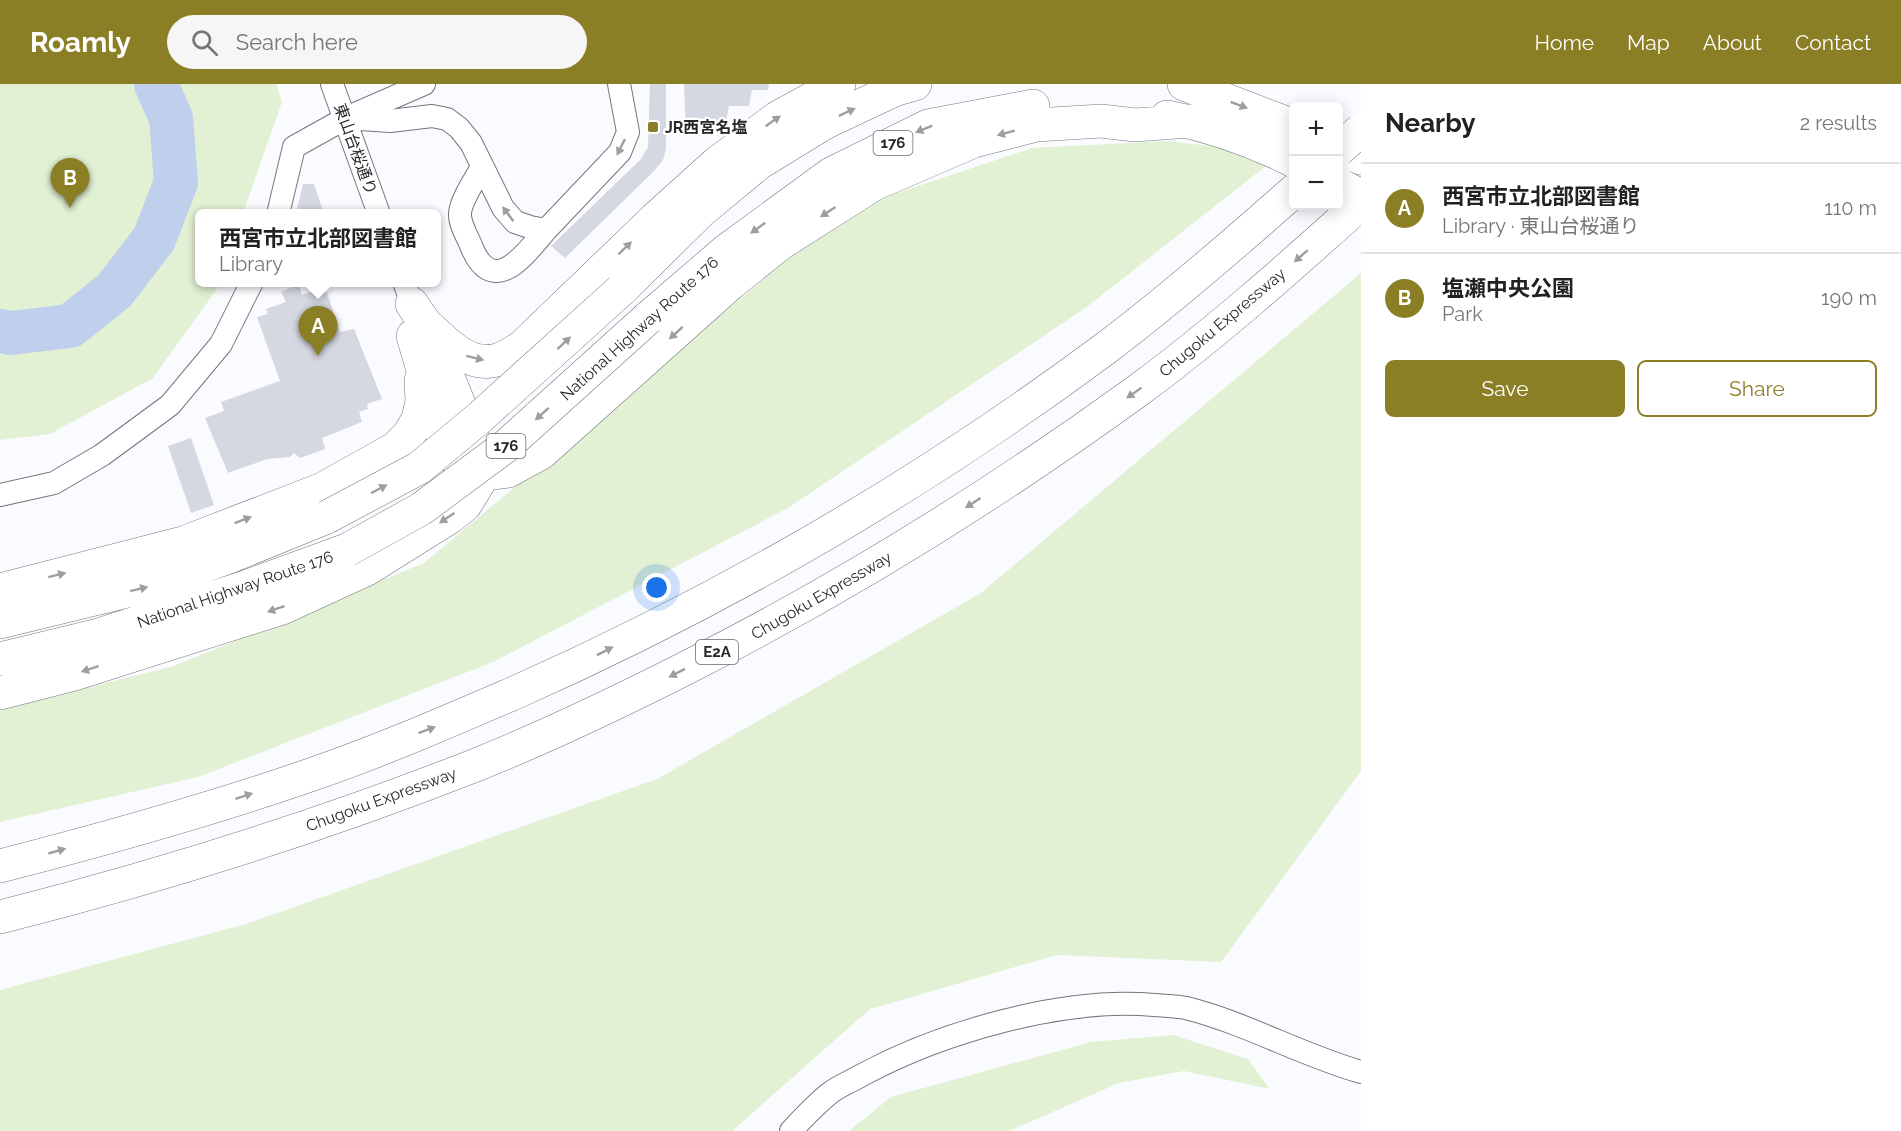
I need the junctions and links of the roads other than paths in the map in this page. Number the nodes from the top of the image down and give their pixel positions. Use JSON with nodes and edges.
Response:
{"nodes":[{"id":1,"x":332,"y":84,"type":"edge"},
{"id":2,"x":424,"y":84,"type":"edge"},
{"id":3,"x":619,"y":84,"type":"edge"},
{"id":4,"x":840,"y":84,"type":"edge"},
{"id":5,"x":915,"y":84,"type":"edge"},
{"id":6,"x":1184,"y":84,"type":"edge"},
{"id":7,"x":346,"y":118,"type":"junction"},
{"id":8,"x":1189,"y":121,"type":"junction"},
{"id":9,"x":1289,"y":124,"type":"edge"},
{"id":10,"x":1361,"y":130,"type":"edge"},
{"id":11,"x":1343,"y":145,"type":"edge"},
{"id":12,"x":1343,"y":151,"type":"edge"},
{"id":13,"x":1361,"y":158,"type":"edge"},
{"id":14,"x":483,"y":167,"type":"junction"},
{"id":15,"x":1289,"y":176,"type":"edge"},
{"id":16,"x":1289,"y":185,"type":"edge"},
{"id":17,"x":1343,"y":190,"type":"edge"},
{"id":18,"x":1356,"y":205,"type":"edge"},
{"id":19,"x":279,"y":209,"type":"edge"},
{"id":20,"x":378,"y":209,"type":"edge"},
{"id":21,"x":546,"y":230,"type":"junction"},
{"id":22,"x":250,"y":287,"type":"edge"},
{"id":23,"x":414,"y":312,"type":"edge"},
{"id":24,"x":484,"y":474,"type":"junction"},
{"id":25,"x":0,"y":495,"type":"edge"},
{"id":26,"x":0,"y":590,"type":"edge"},
{"id":27,"x":0,"y":622,"type":"edge"},
{"id":28,"x":0,"y":659,"type":"edge"},
{"id":29,"x":0,"y":693,"type":"edge"},
{"id":30,"x":0,"y":866,"type":"edge"},
{"id":31,"x":0,"y":916,"type":"edge"},
{"id":32,"x":1361,"y":1072,"type":"edge"},
{"id":33,"x":791,"y":1131,"type":"edge"}],
"edges":[{"from":1,"to":7,"type":"street","name":"東山台桜通り"},
{"from":2,"to":7,"type":"street"},
{"from":3,"to":21,"type":"street","one_way":true},
{"from":23,"to":4,"type":"highway","one_way":true},
{"from":27,"to":5,"type":"highway","name":"National Highway Route 176","number":"176","one_way":true,"bridge":true},
{"from":6,"to":9,"type":"highway","one_way":true},
{"from":7,"to":14,"type":"street"},
{"from":7,"to":19,"type":"street"},
{"from":7,"to":20,"type":"street","name":"東山台桜通り"},
{"from":8,"to":15,"type":"highway","name":"National Highway Route 176","number":"176"},
{"from":8,"to":24,"type":"highway","one_way":true},
{"from":8,"to":28,"type":"highway","name":"National Highway Route 176","number":"176","one_way":true,"bridge":true},
{"from":10,"to":11,"type":"highway","bridge":true},
{"from":12,"to":13,"type":"highway"},
{"from":21,"to":14,"type":"street","one_way":true},
{"from":14,"to":21,"type":"street"},
{"from":30,"to":16,"type":"highway","one_way":true},
{"from":17,"to":18,"type":"highway"},
{"from":18,"to":31,"type":"highway","name":"Chugoku Expressway","number":"E2A","one_way":true},
{"from":22,"to":25,"type":"street"},
{"from":23,"to":24,"type":"highway"},
{"from":26,"to":23,"type":"highway","one_way":true},
{"from":24,"to":29,"type":"highway","one_way":true},
{"from":32,"to":33,"type":"street"}]}
